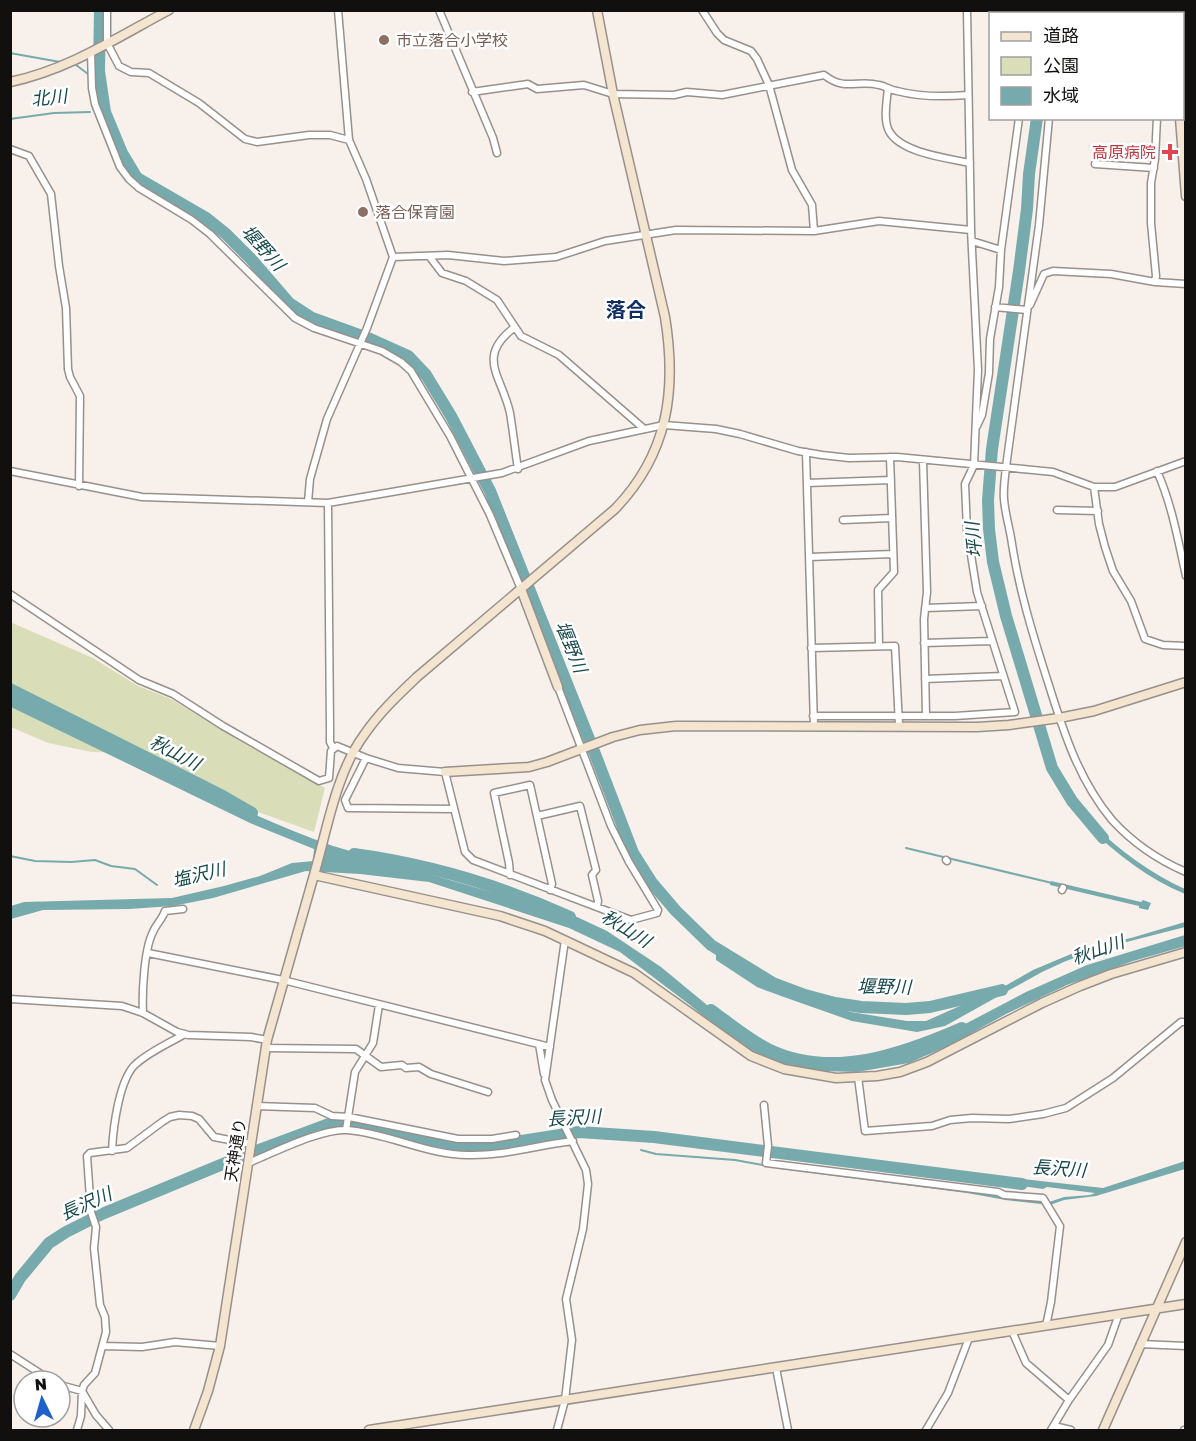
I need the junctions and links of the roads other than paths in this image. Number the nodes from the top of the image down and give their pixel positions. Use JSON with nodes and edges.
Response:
{"nodes":[{"id":1,"x":107,"y":10,"type":"edge"},
{"id":2,"x":169,"y":10,"type":"edge"},
{"id":3,"x":338,"y":10,"type":"edge"},
{"id":4,"x":439,"y":10,"type":"edge"},
{"id":5,"x":597,"y":10,"type":"edge"},
{"id":6,"x":702,"y":10,"type":"edge"},
{"id":7,"x":967,"y":10,"type":"edge"},
{"id":8,"x":106,"y":44,"type":"junction"},
{"id":9,"x":92,"y":51,"type":"junction"},
{"id":10,"x":10,"y":82,"type":"edge"},
{"id":11,"x":769,"y":85,"type":"junction"},
{"id":12,"x":888,"y":88,"type":"junction"},
{"id":13,"x":472,"y":92,"type":"junction"},
{"id":14,"x":613,"y":94,"type":"junction"},
{"id":15,"x":968,"y":95,"type":"junction"},
{"id":16,"x":1019,"y":120,"type":"edge"},
{"id":17,"x":1049,"y":120,"type":"edge"},
{"id":18,"x":1157,"y":120,"type":"edge"},
{"id":19,"x":1180,"y":120,"type":"edge"},
{"id":20,"x":350,"y":140,"type":"junction"},
{"id":21,"x":10,"y":149,"type":"edge"},
{"id":22,"x":497,"y":153,"type":"dead end"},
{"id":23,"x":970,"y":163,"type":"junction"},
{"id":24,"x":1095,"y":164,"type":"dead end"},
{"id":25,"x":1154,"y":168,"type":"junction"},
{"id":26,"x":1185,"y":196,"type":"edge"},
{"id":27,"x":971,"y":230,"type":"junction"},
{"id":28,"x":814,"y":231,"type":"junction"},
{"id":29,"x":646,"y":236,"type":"junction"},
{"id":30,"x":972,"y":241,"type":"junction"},
{"id":31,"x":1001,"y":250,"type":"junction"},
{"id":32,"x":429,"y":256,"type":"junction"},
{"id":33,"x":393,"y":257,"type":"junction"},
{"id":34,"x":1155,"y":282,"type":"junction"},
{"id":35,"x":1185,"y":284,"type":"edge"},
{"id":36,"x":998,"y":307,"type":"junction"},
{"id":37,"x":1025,"y":310,"type":"junction"},
{"id":38,"x":515,"y":327,"type":"junction"},
{"id":39,"x":360,"y":343,"type":"junction"},
{"id":40,"x":664,"y":425,"type":"junction"},
{"id":41,"x":643,"y":428,"type":"junction"},
{"id":42,"x":975,"y":429,"type":"junction"},
{"id":43,"x":806,"y":452,"type":"junction"},
{"id":44,"x":890,"y":457,"type":"junction"},
{"id":45,"x":923,"y":461,"type":"junction"},
{"id":46,"x":1185,"y":461,"type":"edge"},
{"id":47,"x":974,"y":465,"type":"junction"},
{"id":48,"x":1004,"y":467,"type":"junction"},
{"id":49,"x":518,"y":469,"type":"junction"},
{"id":50,"x":10,"y":471,"type":"edge"},
{"id":51,"x":1157,"y":471,"type":"junction"},
{"id":52,"x":473,"y":478,"type":"junction"},
{"id":53,"x":891,"y":480,"type":"junction"},
{"id":54,"x":807,"y":483,"type":"junction"},
{"id":55,"x":79,"y":486,"type":"junction"},
{"id":56,"x":1094,"y":488,"type":"junction"},
{"id":57,"x":308,"y":502,"type":"junction"},
{"id":58,"x":328,"y":503,"type":"junction"},
{"id":59,"x":1057,"y":510,"type":"dead end"},
{"id":60,"x":1098,"y":511,"type":"junction"},
{"id":61,"x":892,"y":518,"type":"junction"},
{"id":62,"x":843,"y":520,"type":"dead end"},
{"id":63,"x":893,"y":554,"type":"junction"},
{"id":64,"x":809,"y":556,"type":"junction"},
{"id":65,"x":1185,"y":576,"type":"edge"},
{"id":66,"x":521,"y":589,"type":"junction"},
{"id":67,"x":10,"y":594,"type":"edge"},
{"id":68,"x":982,"y":606,"type":"junction"},
{"id":69,"x":925,"y":608,"type":"junction"},
{"id":70,"x":993,"y":641,"type":"junction"},
{"id":71,"x":924,"y":644,"type":"junction"},
{"id":72,"x":879,"y":645,"type":"junction"},
{"id":73,"x":1185,"y":646,"type":"edge"},
{"id":74,"x":811,"y":648,"type":"junction"},
{"id":75,"x":1003,"y":676,"type":"junction"},
{"id":76,"x":926,"y":679,"type":"junction"},
{"id":77,"x":1185,"y":682,"type":"edge"},
{"id":78,"x":558,"y":687,"type":"joint"},
{"id":79,"x":898,"y":715,"type":"junction"},
{"id":80,"x":927,"y":716,"type":"junction"},
{"id":81,"x":1059,"y":718,"type":"junction"},
{"id":82,"x":814,"y":721,"type":"junction"},
{"id":83,"x":899,"y":725,"type":"junction"},
{"id":84,"x":333,"y":748,"type":"junction"},
{"id":85,"x":583,"y":748,"type":"junction"},
{"id":86,"x":353,"y":753,"type":"junction"},
{"id":87,"x":366,"y":758,"type":"junction"},
{"id":88,"x":445,"y":772,"type":"junction"},
{"id":89,"x":454,"y":809,"type":"junction"},
{"id":90,"x":537,"y":816,"type":"junction"},
{"id":91,"x":1185,"y":872,"type":"edge"},
{"id":92,"x":314,"y":875,"type":"junction"},
{"id":93,"x":510,"y":875,"type":"junction"},
{"id":94,"x":550,"y":890,"type":"junction"},
{"id":95,"x":597,"y":907,"type":"junction"},
{"id":96,"x":183,"y":909,"type":"dead end"},
{"id":97,"x":565,"y":940,"type":"junction"},
{"id":98,"x":1185,"y":952,"type":"edge"},
{"id":99,"x":148,"y":953,"type":"junction"},
{"id":100,"x":283,"y":980,"type":"junction"},
{"id":101,"x":10,"y":999,"type":"edge"},
{"id":102,"x":379,"y":1005,"type":"junction"},
{"id":103,"x":143,"y":1012,"type":"junction"},
{"id":104,"x":1185,"y":1022,"type":"edge"},
{"id":105,"x":185,"y":1034,"type":"junction"},
{"id":106,"x":266,"y":1044,"type":"junction"},
{"id":107,"x":538,"y":1044,"type":"junction"},
{"id":108,"x":550,"y":1047,"type":"junction"},
{"id":109,"x":366,"y":1055,"type":"junction"},
{"id":110,"x":858,"y":1077,"type":"junction"},
{"id":111,"x":545,"y":1080,"type":"junction"},
{"id":112,"x":488,"y":1092,"type":"dead end"},
{"id":113,"x":764,"y":1105,"type":"dead end"},
{"id":114,"x":256,"y":1106,"type":"junction"},
{"id":115,"x":349,"y":1117,"type":"junction"},
{"id":116,"x":346,"y":1129,"type":"junction"},
{"id":117,"x":516,"y":1136,"type":"dead end"},
{"id":118,"x":573,"y":1141,"type":"junction"},
{"id":119,"x":250,"y":1146,"type":"junction"},
{"id":120,"x":112,"y":1151,"type":"junction"},
{"id":121,"x":248,"y":1162,"type":"junction"},
{"id":122,"x":1185,"y":1242,"type":"edge"},
{"id":123,"x":1185,"y":1304,"type":"edge"},
{"id":124,"x":1156,"y":1309,"type":"junction"},
{"id":125,"x":1119,"y":1314,"type":"junction"},
{"id":126,"x":1046,"y":1326,"type":"junction"},
{"id":127,"x":1012,"y":1331,"type":"junction"},
{"id":128,"x":969,"y":1338,"type":"junction"},
{"id":129,"x":1140,"y":1344,"type":"junction"},
{"id":130,"x":103,"y":1346,"type":"junction"},
{"id":131,"x":220,"y":1346,"type":"junction"},
{"id":132,"x":1185,"y":1346,"type":"edge"},
{"id":133,"x":10,"y":1354,"type":"edge"},
{"id":134,"x":776,"y":1368,"type":"junction"},
{"id":135,"x":33,"y":1369,"type":"edge"},
{"id":136,"x":72,"y":1388,"type":"edge"},
{"id":137,"x":82,"y":1391,"type":"junction"},
{"id":138,"x":565,"y":1400,"type":"junction"},
{"id":139,"x":1069,"y":1400,"type":"junction"},
{"id":140,"x":1052,"y":1428,"type":"edge"},
{"id":141,"x":389,"y":1429,"type":"edge"},
{"id":142,"x":77,"y":1431,"type":"edge"},
{"id":143,"x":109,"y":1431,"type":"edge"},
{"id":144,"x":194,"y":1431,"type":"edge"},
{"id":145,"x":369,"y":1431,"type":"edge"},
{"id":146,"x":557,"y":1431,"type":"edge"},
{"id":147,"x":788,"y":1431,"type":"edge"},
{"id":148,"x":926,"y":1431,"type":"edge"},
{"id":149,"x":1071,"y":1431,"type":"edge"},
{"id":150,"x":1103,"y":1431,"type":"edge"}],
"edges":[{"from":1,"to":8,"type":"street"},
{"from":2,"to":8,"type":"street"},
{"from":3,"to":20,"type":"street"},
{"from":4,"to":13,"type":"street"},
{"from":5,"to":14,"type":"street","name":"天神通り"},
{"from":6,"to":11,"type":"street"},
{"from":7,"to":15,"type":"street"},
{"from":8,"to":9,"type":"street"},
{"from":8,"to":20,"type":"street"},
{"from":9,"to":10,"type":"street"},
{"from":9,"to":39,"type":"street"},
{"from":11,"to":12,"type":"street"},
{"from":11,"to":14,"type":"street"},
{"from":11,"to":28,"type":"street"},
{"from":12,"to":15,"type":"street"},
{"from":12,"to":23,"type":"street"},
{"from":13,"to":14,"type":"street"},
{"from":13,"to":22,"type":"street"},
{"from":14,"to":29,"type":"street","name":"天神通り"},
{"from":15,"to":23,"type":"street"},
{"from":16,"to":31,"type":"street"},
{"from":17,"to":37,"type":"street"},
{"from":18,"to":25,"type":"street"},
{"from":19,"to":26,"type":"street"},
{"from":20,"to":33,"type":"street"},
{"from":21,"to":55,"type":"street"},
{"from":23,"to":27,"type":"street"},
{"from":24,"to":25,"type":"street"},
{"from":25,"to":34,"type":"street"},
{"from":27,"to":28,"type":"street"},
{"from":27,"to":30,"type":"street"},
{"from":28,"to":29,"type":"street"},
{"from":29,"to":32,"type":"street"},
{"from":29,"to":40,"type":"street","name":"天神通り"},
{"from":30,"to":31,"type":"street"},
{"from":30,"to":42,"type":"street"},
{"from":31,"to":36,"type":"street"},
{"from":32,"to":33,"type":"street"},
{"from":32,"to":38,"type":"street"},
{"from":33,"to":39,"type":"street"},
{"from":34,"to":35,"type":"street"},
{"from":34,"to":37,"type":"street"},
{"from":36,"to":37,"type":"street"},
{"from":36,"to":42,"type":"street"},
{"from":37,"to":48,"type":"street"},
{"from":38,"to":41,"type":"street"},
{"from":38,"to":49,"type":"street"},
{"from":39,"to":52,"type":"street"},
{"from":39,"to":57,"type":"street"},
{"from":40,"to":41,"type":"street"},
{"from":40,"to":43,"type":"street"},
{"from":40,"to":66,"type":"street","name":"天神通り"},
{"from":41,"to":49,"type":"street"},
{"from":42,"to":47,"type":"street"},
{"from":43,"to":44,"type":"street"},
{"from":43,"to":54,"type":"street"},
{"from":44,"to":45,"type":"street"},
{"from":44,"to":53,"type":"street"},
{"from":45,"to":47,"type":"street"},
{"from":45,"to":69,"type":"street"},
{"from":46,"to":51,"type":"street"},
{"from":47,"to":48,"type":"street"},
{"from":47,"to":68,"type":"street"},
{"from":48,"to":56,"type":"street"},
{"from":48,"to":81,"type":"street"},
{"from":49,"to":52,"type":"street"},
{"from":50,"to":55,"type":"street"},
{"from":51,"to":56,"type":"street"},
{"from":51,"to":65,"type":"street"},
{"from":52,"to":58,"type":"street"},
{"from":52,"to":66,"type":"street"},
{"from":53,"to":54,"type":"street"},
{"from":53,"to":61,"type":"street"},
{"from":54,"to":64,"type":"street"},
{"from":55,"to":57,"type":"street"},
{"from":56,"to":60,"type":"street"},
{"from":57,"to":58,"type":"street"},
{"from":58,"to":84,"type":"street"},
{"from":59,"to":60,"type":"street"},
{"from":60,"to":73,"type":"street"},
{"from":61,"to":62,"type":"street"},
{"from":61,"to":63,"type":"street"},
{"from":63,"to":64,"type":"street"},
{"from":63,"to":72,"type":"street"},
{"from":64,"to":74,"type":"street"},
{"from":66,"to":78,"type":"street"},
{"from":66,"to":86,"type":"street","name":"天神通り"},
{"from":67,"to":84,"type":"street"},
{"from":68,"to":69,"type":"street"},
{"from":68,"to":70,"type":"street"},
{"from":69,"to":71,"type":"street"},
{"from":70,"to":71,"type":"street"},
{"from":70,"to":75,"type":"street"},
{"from":71,"to":76,"type":"street"},
{"from":72,"to":74,"type":"street"},
{"from":72,"to":79,"type":"street"},
{"from":74,"to":82,"type":"street"},
{"from":75,"to":76,"type":"street"},
{"from":75,"to":80,"type":"street"},
{"from":76,"to":80,"type":"street"},
{"from":77,"to":81,"type":"street"},
{"from":78,"to":85,"type":"street"},
{"from":79,"to":80,"type":"street"},
{"from":79,"to":82,"type":"street"},
{"from":79,"to":83,"type":"street"},
{"from":81,"to":83,"type":"street"},
{"from":81,"to":91,"type":"street"},
{"from":82,"to":83,"type":"street"},
{"from":82,"to":85,"type":"street"},
{"from":84,"to":86,"type":"street"},
{"from":85,"to":88,"type":"street"},
{"from":85,"to":95,"type":"street"},
{"from":86,"to":87,"type":"street"},
{"from":86,"to":92,"type":"street","name":"天神通り"},
{"from":87,"to":88,"type":"street"},
{"from":87,"to":89,"type":"street"},
{"from":88,"to":89,"type":"street"},
{"from":89,"to":93,"type":"street"},
{"from":90,"to":93,"type":"street"},
{"from":90,"to":94,"type":"street"},
{"from":90,"to":95,"type":"street"},
{"from":92,"to":97,"type":"street"},
{"from":92,"to":100,"type":"street","name":"天神通り"},
{"from":93,"to":94,"type":"street"},
{"from":94,"to":95,"type":"street"},
{"from":96,"to":99,"type":"street"},
{"from":97,"to":108,"type":"street"},
{"from":97,"to":110,"type":"street"},
{"from":98,"to":110,"type":"street"},
{"from":99,"to":100,"type":"street"},
{"from":99,"to":103,"type":"street"},
{"from":100,"to":102,"type":"street"},
{"from":100,"to":106,"type":"street","name":"天神通り"},
{"from":101,"to":103,"type":"street"},
{"from":102,"to":107,"type":"street"},
{"from":102,"to":109,"type":"street"},
{"from":103,"to":105,"type":"street"},
{"from":104,"to":110,"type":"street"},
{"from":105,"to":106,"type":"street"},
{"from":105,"to":120,"type":"street"},
{"from":106,"to":109,"type":"street"},
{"from":106,"to":114,"type":"street","name":"天神通り"},
{"from":107,"to":108,"type":"street"},
{"from":107,"to":111,"type":"street"},
{"from":108,"to":111,"type":"street"},
{"from":109,"to":112,"type":"street"},
{"from":109,"to":115,"type":"street"},
{"from":111,"to":118,"type":"street"},
{"from":113,"to":126,"type":"street"},
{"from":114,"to":115,"type":"street"},
{"from":114,"to":119,"type":"street","name":"天神通り"},
{"from":115,"to":116,"type":"street"},
{"from":115,"to":117,"type":"street"},
{"from":116,"to":118,"type":"street"},
{"from":116,"to":121,"type":"street"},
{"from":118,"to":138,"type":"street"},
{"from":119,"to":120,"type":"street"},
{"from":119,"to":121,"type":"street","name":"天神通り"},
{"from":120,"to":130,"type":"street"},
{"from":121,"to":131,"type":"street","name":"天神通り"},
{"from":122,"to":124,"type":"street"},
{"from":123,"to":124,"type":"street"},
{"from":124,"to":125,"type":"street"},
{"from":124,"to":129,"type":"street"},
{"from":125,"to":126,"type":"street"},
{"from":125,"to":139,"type":"street"},
{"from":126,"to":127,"type":"street"},
{"from":127,"to":128,"type":"street"},
{"from":127,"to":139,"type":"street"},
{"from":128,"to":134,"type":"street"},
{"from":128,"to":148,"type":"street"},
{"from":129,"to":132,"type":"street"},
{"from":129,"to":150,"type":"street"},
{"from":130,"to":131,"type":"street"},
{"from":130,"to":137,"type":"street"},
{"from":131,"to":144,"type":"street","name":"天神通り"},
{"from":133,"to":135,"type":"street"},
{"from":134,"to":138,"type":"street"},
{"from":134,"to":147,"type":"street"},
{"from":136,"to":137,"type":"street"},
{"from":137,"to":142,"type":"street"},
{"from":137,"to":143,"type":"street"},
{"from":138,"to":141,"type":"street"},
{"from":138,"to":146,"type":"street"},
{"from":139,"to":140,"type":"street"},
{"from":140,"to":149,"type":"street"},
{"from":141,"to":145,"type":"street"}]}
